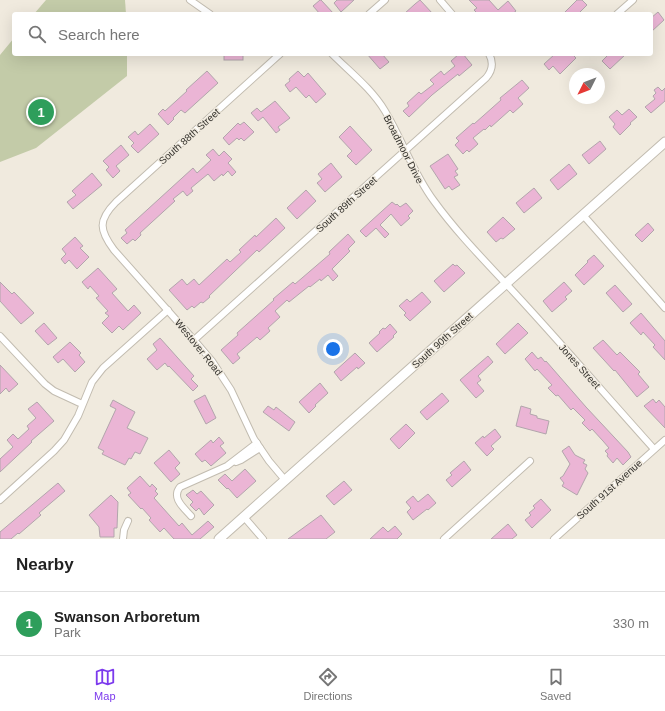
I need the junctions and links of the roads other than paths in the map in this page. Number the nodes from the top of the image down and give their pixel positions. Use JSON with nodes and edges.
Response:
{"nodes":[{"id":1,"x":385,"y":0,"type":"edge"},
{"id":2,"x":440,"y":0,"type":"edge"},
{"id":3,"x":633,"y":0,"type":"edge"},
{"id":4,"x":193,"y":1,"type":"edge"},
{"id":5,"x":207,"y":12,"type":"edge"},
{"id":6,"x":371,"y":12,"type":"edge"},
{"id":7,"x":450,"y":12,"type":"edge"},
{"id":8,"x":619,"y":12,"type":"edge"},
{"id":9,"x":278,"y":56,"type":"edge"},
{"id":10,"x":334,"y":56,"type":"edge"},
{"id":11,"x":490,"y":56,"type":"edge"},
{"id":12,"x":665,"y":142,"type":"edge"},
{"id":13,"x":405,"y":152,"type":"junction"},
{"id":14,"x":583,"y":215,"type":"junction"},
{"id":15,"x":103,"y":222,"type":"joint"},
{"id":16,"x":505,"y":284,"type":"junction"},
{"id":17,"x":665,"y":308,"type":"edge"},
{"id":18,"x":168,"y":310,"type":"junction"},
{"id":19,"x":0,"y":336,"type":"edge"},
{"id":20,"x":194,"y":340,"type":"junction"},
{"id":21,"x":82,"y":404,"type":"junction"},
{"id":22,"x":665,"y":440,"type":"edge"},
{"id":23,"x":258,"y":446,"type":"junction"},
{"id":24,"x":654,"y":449,"type":"junction"},
{"id":25,"x":530,"y":461,"type":"dead end"},
{"id":26,"x":285,"y":480,"type":"junction"},
{"id":27,"x":0,"y":500,"type":"edge"},
{"id":28,"x":191,"y":516,"type":"dead end"},
{"id":29,"x":244,"y":518,"type":"junction"},
{"id":30,"x":128,"y":521,"type":"dead end"},
{"id":31,"x":123,"y":539,"type":"edge"},
{"id":32,"x":219,"y":539,"type":"edge"},
{"id":33,"x":263,"y":539,"type":"edge"},
{"id":34,"x":444,"y":539,"type":"edge"},
{"id":35,"x":554,"y":539,"type":"edge"}],
"edges":[{"from":1,"to":6,"type":"street"},
{"from":2,"to":7,"type":"street"},
{"from":3,"to":8,"type":"street"},
{"from":4,"to":5,"type":"street"},
{"from":9,"to":15,"type":"street","name":"South 88th Street"},
{"from":10,"to":13,"type":"street","name":"Broadmoor Drive"},
{"from":11,"to":13,"type":"street","name":"South 89th Street"},
{"from":12,"to":14,"type":"main road","name":"South 90th Street"},
{"from":13,"to":16,"type":"street","name":"Broadmoor Drive"},
{"from":13,"to":20,"type":"street","name":"South 89th Street"},
{"from":14,"to":16,"type":"main road","name":"South 90th Street"},
{"from":14,"to":17,"type":"street"},
{"from":15,"to":18,"type":"street","name":"Westover Road"},
{"from":16,"to":24,"type":"street","name":"Jones Street"},
{"from":16,"to":26,"type":"main road","name":"South 90th Street"},
{"from":18,"to":20,"type":"street","name":"Westover Road"},
{"from":18,"to":21,"type":"street"},
{"from":19,"to":21,"type":"street"},
{"from":20,"to":23,"type":"street","name":"Westover Road"},
{"from":21,"to":27,"type":"street"},
{"from":22,"to":24,"type":"street","name":"South 91st Avenue"},
{"from":23,"to":26,"type":"street","name":"Westover Road"},
{"from":23,"to":28,"type":"street"},
{"from":24,"to":35,"type":"street","name":"South 91st Avenue"},
{"from":25,"to":34,"type":"street"},
{"from":26,"to":29,"type":"main road","name":"South 90th Street"},
{"from":29,"to":32,"type":"main road","name":"South 90th Street"},
{"from":29,"to":33,"type":"street"},
{"from":30,"to":31,"type":"street"}]}
